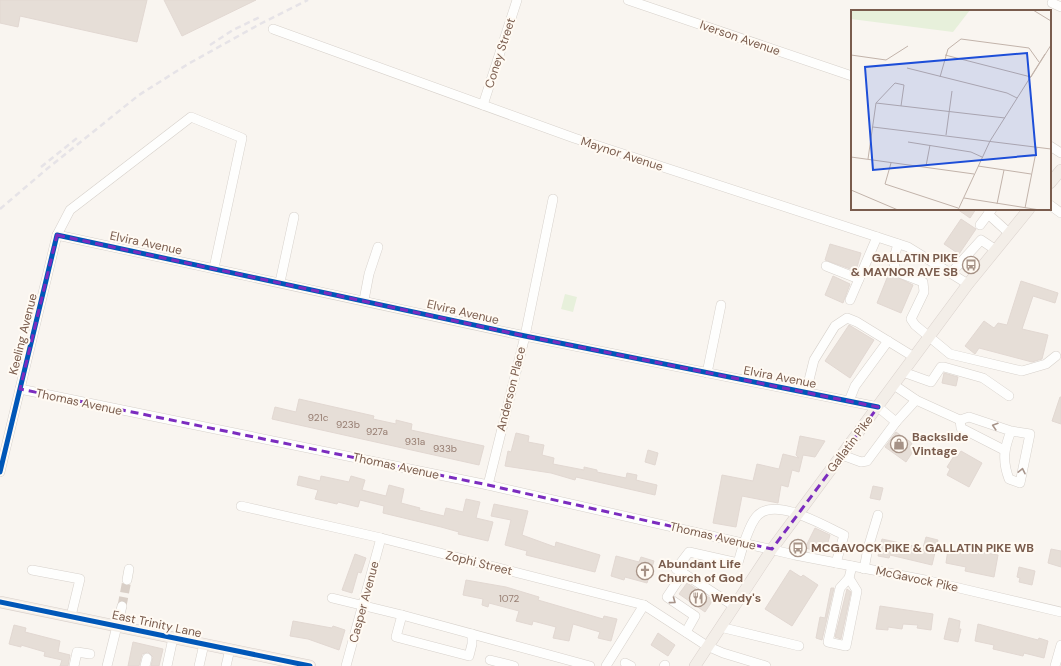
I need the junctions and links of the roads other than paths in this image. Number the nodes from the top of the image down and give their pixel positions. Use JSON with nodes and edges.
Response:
{"nodes":[{"id":1,"x":517,"y":0,"type":"edge"},
{"id":2,"x":628,"y":0,"type":"edge"},
{"id":3,"x":1052,"y":3,"type":"dead end"},
{"id":4,"x":1061,"y":7,"type":"edge"},
{"id":5,"x":273,"y":29,"type":"dead end"},
{"id":6,"x":851,"y":76,"type":"edge"},
{"id":7,"x":483,"y":105,"type":"junction"},
{"id":8,"x":1051,"y":147,"type":"edge"},
{"id":9,"x":1061,"y":153,"type":"edge"},
{"id":10,"x":1061,"y":170,"type":"edge"},
{"id":11,"x":1051,"y":182,"type":"edge"},
{"id":12,"x":553,"y":199,"type":"dead end"},
{"id":13,"x":1051,"y":206,"type":"edge"},
{"id":14,"x":1028,"y":210,"type":"edge"},
{"id":15,"x":990,"y":212,"type":"edge"},
{"id":16,"x":1061,"y":214,"type":"edge"},
{"id":17,"x":294,"y":217,"type":"dead end"},
{"id":18,"x":980,"y":225,"type":"dead end"},
{"id":19,"x":1009,"y":233,"type":"junction"},
{"id":20,"x":57,"y":235,"type":"junction"},
{"id":21,"x":877,"y":237,"type":"junction"},
{"id":22,"x":898,"y":244,"type":"junction"},
{"id":23,"x":378,"y":247,"type":"dead end"},
{"id":24,"x":996,"y":250,"type":"junction"},
{"id":25,"x":826,"y":266,"type":"dead end"},
{"id":26,"x":214,"y":268,"type":"junction"},
{"id":27,"x":951,"y":273,"type":"junction"},
{"id":28,"x":859,"y":279,"type":"junction"},
{"id":29,"x":280,"y":282,"type":"junction"},
{"id":30,"x":968,"y":284,"type":"junction"},
{"id":31,"x":364,"y":300,"type":"junction"},
{"id":32,"x":850,"y":300,"type":"dead end"},
{"id":33,"x":721,"y":306,"type":"dead end"},
{"id":34,"x":524,"y":336,"type":"junction"},
{"id":35,"x":929,"y":336,"type":"junction"},
{"id":36,"x":888,"y":341,"type":"junction"},
{"id":37,"x":1056,"y":356,"type":"dead end"},
{"id":38,"x":914,"y":357,"type":"junction"},
{"id":39,"x":903,"y":372,"type":"junction"},
{"id":40,"x":707,"y":373,"type":"junction"},
{"id":41,"x":894,"y":385,"type":"junction"},
{"id":42,"x":20,"y":389,"type":"junction"},
{"id":43,"x":806,"y":392,"type":"junction"},
{"id":44,"x":1009,"y":396,"type":"dead end"},
{"id":45,"x":916,"y":400,"type":"junction"},
{"id":46,"x":849,"y":401,"type":"junction"},
{"id":47,"x":878,"y":407,"type":"junction"},
{"id":48,"x":960,"y":420,"type":"junction"},
{"id":49,"x":896,"y":422,"type":"junction"},
{"id":50,"x":1011,"y":431,"type":"junction"},
{"id":51,"x":1004,"y":450,"type":"junction"},
{"id":52,"x":842,"y":455,"type":"junction"},
{"id":53,"x":0,"y":470,"type":"edge"},
{"id":54,"x":488,"y":485,"type":"junction"},
{"id":55,"x":241,"y":506,"type":"dead end"},
{"id":56,"x":798,"y":514,"type":"junction"},
{"id":57,"x":878,"y":515,"type":"dead end"},
{"id":58,"x":381,"y":538,"type":"junction"},
{"id":59,"x":744,"y":543,"type":"junction"},
{"id":60,"x":772,"y":549,"type":"junction"},
{"id":61,"x":836,"y":563,"type":"junction"},
{"id":62,"x":852,"y":566,"type":"junction"},
{"id":63,"x":129,"y":569,"type":"dead end"},
{"id":64,"x":864,"y":569,"type":"junction"},
{"id":65,"x":32,"y":570,"type":"dead end"},
{"id":66,"x":683,"y":574,"type":"junction"},
{"id":67,"x":848,"y":578,"type":"junction"},
{"id":68,"x":127,"y":580,"type":"tunnel mouth"},
{"id":69,"x":332,"y":598,"type":"dead end"},
{"id":70,"x":0,"y":602,"type":"edge"},
{"id":71,"x":122,"y":606,"type":"tunnel mouth"},
{"id":72,"x":644,"y":606,"type":"junction"},
{"id":73,"x":734,"y":606,"type":"junction"},
{"id":74,"x":364,"y":607,"type":"junction"},
{"id":75,"x":1061,"y":612,"type":"edge"},
{"id":76,"x":402,"y":615,"type":"junction"},
{"id":77,"x":71,"y":616,"type":"junction"},
{"id":78,"x":117,"y":626,"type":"junction"},
{"id":79,"x":720,"y":627,"type":"junction"},
{"id":80,"x":686,"y":632,"type":"junction"},
{"id":81,"x":472,"y":634,"type":"junction"},
{"id":82,"x":173,"y":638,"type":"junction"},
{"id":83,"x":204,"y":644,"type":"junction"},
{"id":84,"x":1061,"y":645,"type":"edge"},
{"id":85,"x":707,"y":646,"type":"junction"},
{"id":86,"x":799,"y":646,"type":"dead end"},
{"id":87,"x":230,"y":649,"type":"junction"},
{"id":88,"x":90,"y":654,"type":"dead end"},
{"id":89,"x":490,"y":660,"type":"dead end"},
{"id":90,"x":74,"y":666,"type":"edge"},
{"id":91,"x":107,"y":666,"type":"edge"},
{"id":92,"x":167,"y":666,"type":"edge"},
{"id":93,"x":199,"y":666,"type":"edge"},
{"id":94,"x":226,"y":666,"type":"edge"},
{"id":95,"x":310,"y":666,"type":"edge"},
{"id":96,"x":346,"y":666,"type":"edge"},
{"id":97,"x":514,"y":666,"type":"edge"},
{"id":98,"x":590,"y":666,"type":"edge"},
{"id":99,"x":606,"y":666,"type":"edge"},
{"id":100,"x":695,"y":666,"type":"edge"},
{"id":101,"x":766,"y":666,"type":"edge"},
{"id":102,"x":1055,"y":666,"type":"edge"}],
"edges":[{"from":1,"to":7,"type":"street","name":"Coney Street"},
{"from":2,"to":6,"type":"street","name":"Iverson Avenue"},
{"from":3,"to":4,"type":"street"},
{"from":5,"to":7,"type":"street","name":"Maynor Avenue"},
{"from":7,"to":21,"type":"street","name":"Maynor Avenue"},
{"from":8,"to":9,"type":"street"},
{"from":10,"to":11,"type":"main road"},
{"from":12,"to":34,"type":"street","name":"Anderson Place"},
{"from":13,"to":16,"type":"street"},
{"from":14,"to":19,"type":"main road","name":"Gallatin Pike"},
{"from":15,"to":18,"type":"street"},
{"from":15,"to":19,"type":"street"},
{"from":17,"to":29,"type":"street"},
{"from":19,"to":24,"type":"main road","name":"Gallatin Pike"},
{"from":20,"to":26,"type":"street","name":"Elvira Avenue"},
{"from":20,"to":26,"type":"street"},
{"from":20,"to":42,"type":"street","name":"Keeling Avenue"},
{"from":21,"to":22,"type":"street","name":"Maynor Avenue"},
{"from":21,"to":28,"type":"street"},
{"from":22,"to":27,"type":"street","name":"Maynor Avenue"},
{"from":22,"to":35,"type":"street"},
{"from":23,"to":31,"type":"street"},
{"from":24,"to":27,"type":"street"},
{"from":24,"to":30,"type":"main road","name":"Gallatin Pike"},
{"from":25,"to":28,"type":"street"},
{"from":26,"to":29,"type":"street","name":"Elvira Avenue"},
{"from":27,"to":30,"type":"street","name":"Maynor Avenue"},
{"from":28,"to":32,"type":"street"},
{"from":29,"to":31,"type":"street","name":"Elvira Avenue"},
{"from":30,"to":35,"type":"main road","name":"Gallatin Pike"},
{"from":31,"to":34,"type":"street","name":"Elvira Avenue"},
{"from":33,"to":40,"type":"street"},
{"from":34,"to":40,"type":"street","name":"Elvira Avenue"},
{"from":34,"to":54,"type":"street","name":"Anderson Place"},
{"from":35,"to":37,"type":"street"},
{"from":35,"to":38,"type":"main road","name":"Gallatin Pike"},
{"from":36,"to":38,"type":"street"},
{"from":36,"to":43,"type":"street"},
{"from":36,"to":46,"type":"street"},
{"from":38,"to":39,"type":"main road","name":"Gallatin Pike"},
{"from":39,"to":41,"type":"main road","name":"Gallatin Pike"},
{"from":39,"to":44,"type":"street"},
{"from":40,"to":43,"type":"street","name":"Elvira Avenue"},
{"from":41,"to":45,"type":"street"},
{"from":41,"to":47,"type":"main road","name":"Gallatin Pike"},
{"from":42,"to":53,"type":"street","name":"Keeling Avenue"},
{"from":42,"to":54,"type":"street","name":"Thomas Avenue"},
{"from":43,"to":46,"type":"street","name":"Elvira Avenue"},
{"from":45,"to":48,"type":"street"},
{"from":45,"to":49,"type":"street"},
{"from":46,"to":47,"type":"street","name":"Elvira Avenue"},
{"from":47,"to":49,"type":"street"},
{"from":47,"to":52,"type":"main road","name":"Gallatin Pike"},
{"from":50,"to":48,"type":"street","one_way":true},
{"from":48,"to":51,"type":"street"},
{"from":49,"to":52,"type":"street"},
{"from":50,"to":51,"type":"street"},
{"from":51,"to":50,"type":"street","one_way":true},
{"from":52,"to":56,"type":"main road","name":"Gallatin Pike"},
{"from":54,"to":59,"type":"street","name":"Thomas Avenue"},
{"from":55,"to":58,"type":"street","name":"Zophi Street"},
{"from":56,"to":59,"type":"street"},
{"from":56,"to":60,"type":"main road","name":"Gallatin Pike"},
{"from":56,"to":61,"type":"street"},
{"from":57,"to":64,"type":"street"},
{"from":58,"to":72,"type":"street","name":"Zophi Street"},
{"from":58,"to":74,"type":"street","name":"Casper Avenue"},
{"from":59,"to":60,"type":"street","name":"Thomas Avenue"},
{"from":59,"to":66,"type":"street"},
{"from":60,"to":61,"type":"street","name":"McGavock Pike"},
{"from":60,"to":73,"type":"main road","name":"Gallatin Pike"},
{"from":61,"to":62,"type":"street","name":"McGavock Pike"},
{"from":62,"to":64,"type":"street","name":"McGavock Pike"},
{"from":62,"to":67,"type":"street"},
{"from":63,"to":68,"type":"street"},
{"from":64,"to":75,"type":"street","name":"McGavock Pike"},
{"from":65,"to":77,"type":"street"},
{"from":66,"to":73,"type":"street"},
{"from":66,"to":80,"type":"street","one_way":true},
{"from":67,"to":67,"type":"street"},
{"from":69,"to":74,"type":"street"},
{"from":70,"to":77,"type":"main road","name":"East Trinity Lane"},
{"from":71,"to":78,"type":"street"},
{"from":72,"to":80,"type":"street","name":"Zophi Street"},
{"from":72,"to":99,"type":"street"},
{"from":73,"to":79,"type":"main road","name":"Gallatin Pike"},
{"from":74,"to":76,"type":"street"},
{"from":74,"to":96,"type":"street","name":"Casper Avenue"},
{"from":76,"to":81,"type":"street"},
{"from":76,"to":81,"type":"street"},
{"from":77,"to":78,"type":"main road","name":"East Trinity Lane"},
{"from":78,"to":82,"type":"main road","name":"East Trinity Lane"},
{"from":78,"to":91,"type":"street"},
{"from":79,"to":85,"type":"main road","name":"Gallatin Pike"},
{"from":79,"to":86,"type":"street"},
{"from":80,"to":85,"type":"street","name":"Zophi Street"},
{"from":81,"to":98,"type":"street"},
{"from":82,"to":83,"type":"main road","name":"East Trinity Lane"},
{"from":82,"to":92,"type":"street"},
{"from":83,"to":87,"type":"main road","name":"East Trinity Lane"},
{"from":83,"to":93,"type":"street"},
{"from":84,"to":102,"type":"street"},
{"from":85,"to":100,"type":"main road","name":"Gallatin Pike"},
{"from":85,"to":101,"type":"street","name":"Zophi Street"},
{"from":87,"to":94,"type":"street"},
{"from":87,"to":95,"type":"main road","name":"East Trinity Lane"},
{"from":88,"to":90,"type":"street"},
{"from":89,"to":97,"type":"street"}]}
